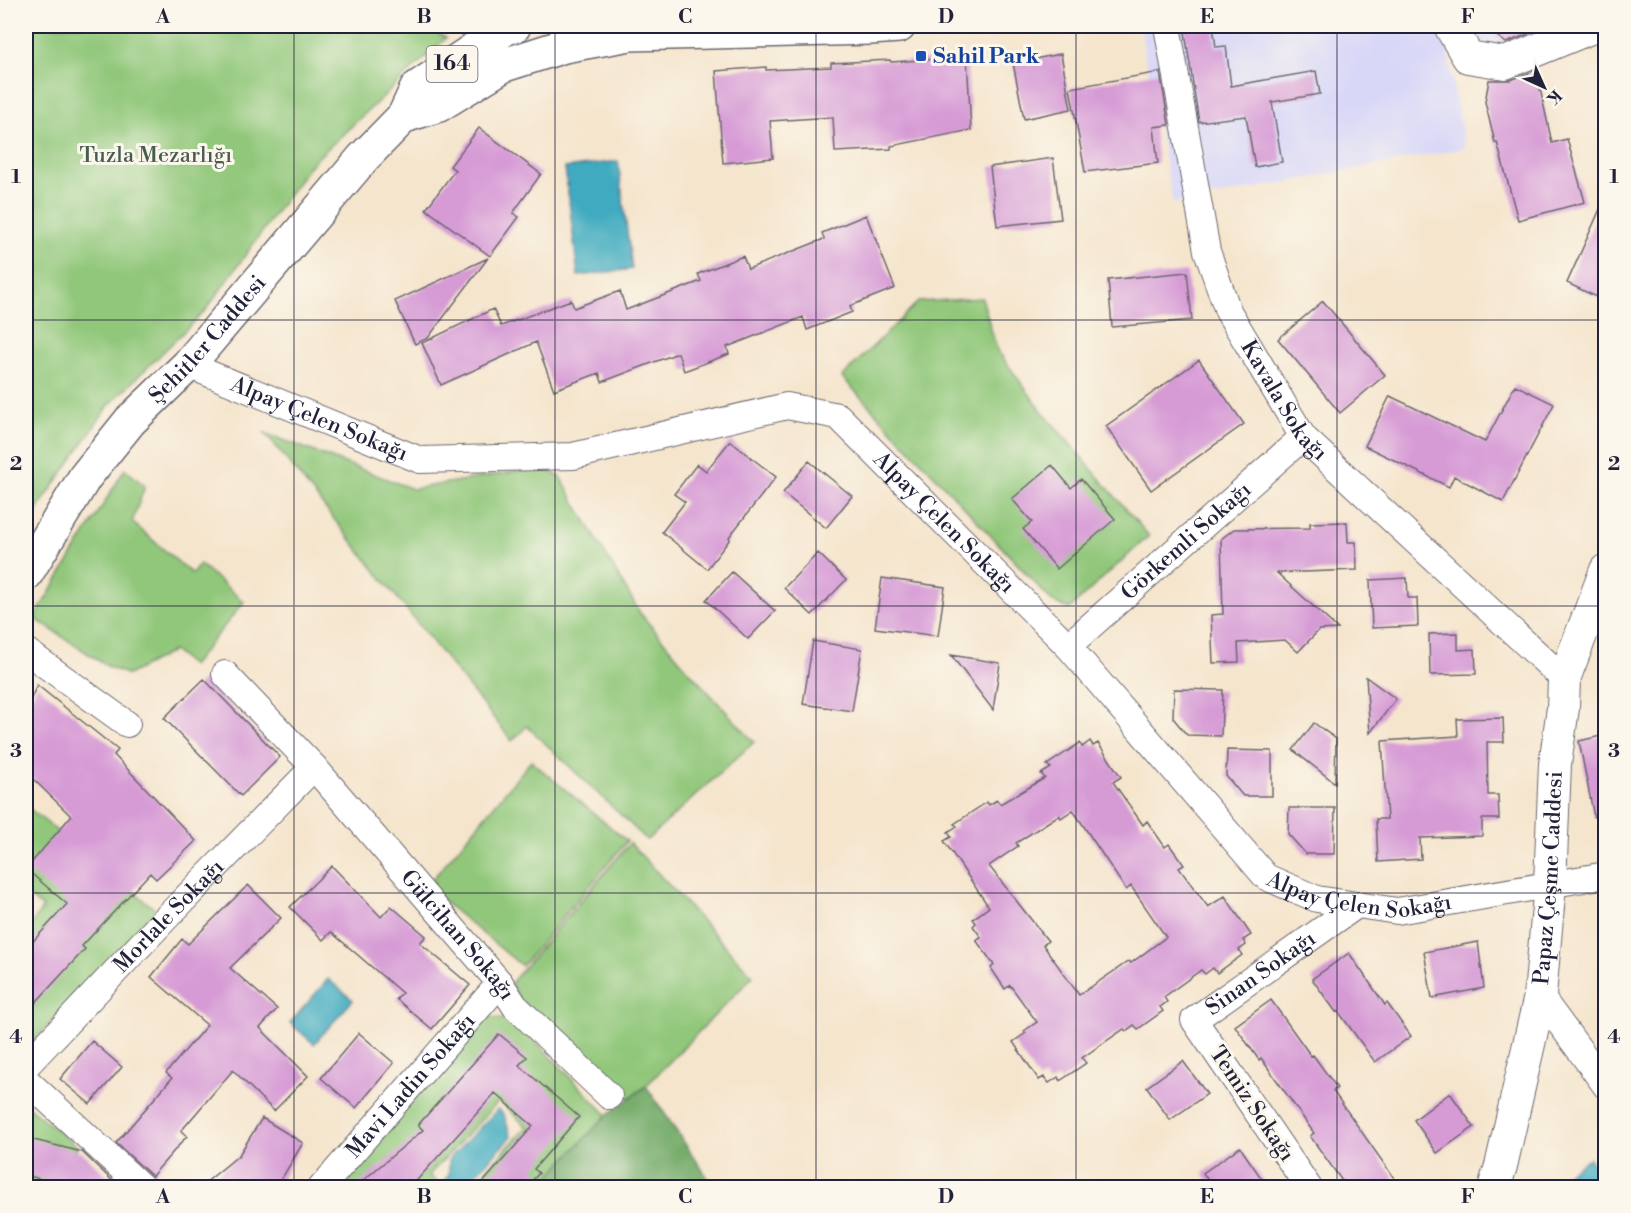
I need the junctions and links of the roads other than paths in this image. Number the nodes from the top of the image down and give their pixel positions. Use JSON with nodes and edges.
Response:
{"nodes":[{"id":1,"x":899,"y":26,"type":"edge"},
{"id":2,"x":1167,"y":26,"type":"edge"},
{"id":3,"x":1450,"y":26,"type":"edge"},
{"id":4,"x":1595,"y":26,"type":"edge"},
{"id":5,"x":559,"y":36,"type":"edge"},
{"id":6,"x":511,"y":38,"type":"edge"},
{"id":7,"x":188,"y":365,"type":"junction"},
{"id":8,"x":1303,"y":436,"type":"junction"},
{"id":9,"x":1605,"y":570,"type":"edge"},
{"id":10,"x":26,"y":574,"type":"edge"},
{"id":11,"x":1068,"y":646,"type":"junction"},
{"id":12,"x":26,"y":651,"type":"edge"},
{"id":13,"x":225,"y":674,"type":"dead end"},
{"id":14,"x":1564,"y":679,"type":"junction"},
{"id":15,"x":128,"y":724,"type":"dead end"},
{"id":16,"x":314,"y":767,"type":"junction"},
{"id":17,"x":1605,"y":875,"type":"edge"},
{"id":18,"x":1550,"y":884,"type":"junction"},
{"id":19,"x":1357,"y":905,"type":"junction"},
{"id":20,"x":500,"y":983,"type":"junction"},
{"id":21,"x":1540,"y":996,"type":"junction"},
{"id":22,"x":1194,"y":1020,"type":"joint"},
{"id":23,"x":26,"y":1066,"type":"edge"},
{"id":24,"x":26,"y":1080,"type":"edge"},
{"id":25,"x":1605,"y":1086,"type":"edge"},
{"id":26,"x":609,"y":1096,"type":"dead end"},
{"id":27,"x":143,"y":1188,"type":"edge"},
{"id":28,"x":321,"y":1188,"type":"edge"},
{"id":29,"x":1309,"y":1188,"type":"edge"},
{"id":30,"x":1494,"y":1188,"type":"edge"}],
"edges":[{"from":1,"to":5,"type":"main road","number":"164"},
{"from":2,"to":8,"type":"street","name":"Kavala Sokağı"},
{"from":3,"to":4,"type":"street"},
{"from":5,"to":6,"type":"main road","number":"164"},
{"from":6,"to":7,"type":"main road","name":"Şehitler Caddesi","number":"164"},
{"from":7,"to":10,"type":"main road","name":"Şehitler Caddesi"},
{"from":7,"to":11,"type":"street","name":"Alpay Çelen Sokağı"},
{"from":8,"to":11,"type":"street","name":"Görkemli Sokağı"},
{"from":8,"to":14,"type":"street","name":"Kavala Sokağı"},
{"from":9,"to":14,"type":"street","name":"Papaz Çeşme Caddesi"},
{"from":11,"to":19,"type":"street","name":"Alpay Çelen Sokağı"},
{"from":12,"to":15,"type":"street"},
{"from":13,"to":16,"type":"street","name":"Gülcihan Sokağı"},
{"from":14,"to":18,"type":"street","name":"Papaz Çeşme Caddesi"},
{"from":16,"to":20,"type":"street","name":"Gülcihan Sokağı"},
{"from":16,"to":23,"type":"street","name":"Morlale Sokağı"},
{"from":17,"to":18,"type":"street","name":"Alpay Çelen Sokağı"},
{"from":18,"to":19,"type":"street","name":"Alpay Çelen Sokağı"},
{"from":18,"to":21,"type":"street","name":"Papaz Çeşme Caddesi"},
{"from":19,"to":22,"type":"street","name":"Sinan Sokağı"},
{"from":20,"to":26,"type":"street","name":"Gülcihan Sokağı"},
{"from":20,"to":28,"type":"street","name":"Mavi Ladin Sokağı"},
{"from":21,"to":25,"type":"street"},
{"from":21,"to":30,"type":"street","name":"Papaz Çeşme Caddesi"},
{"from":22,"to":29,"type":"street","name":"Temiz Sokağı"},
{"from":24,"to":27,"type":"street"}]}
